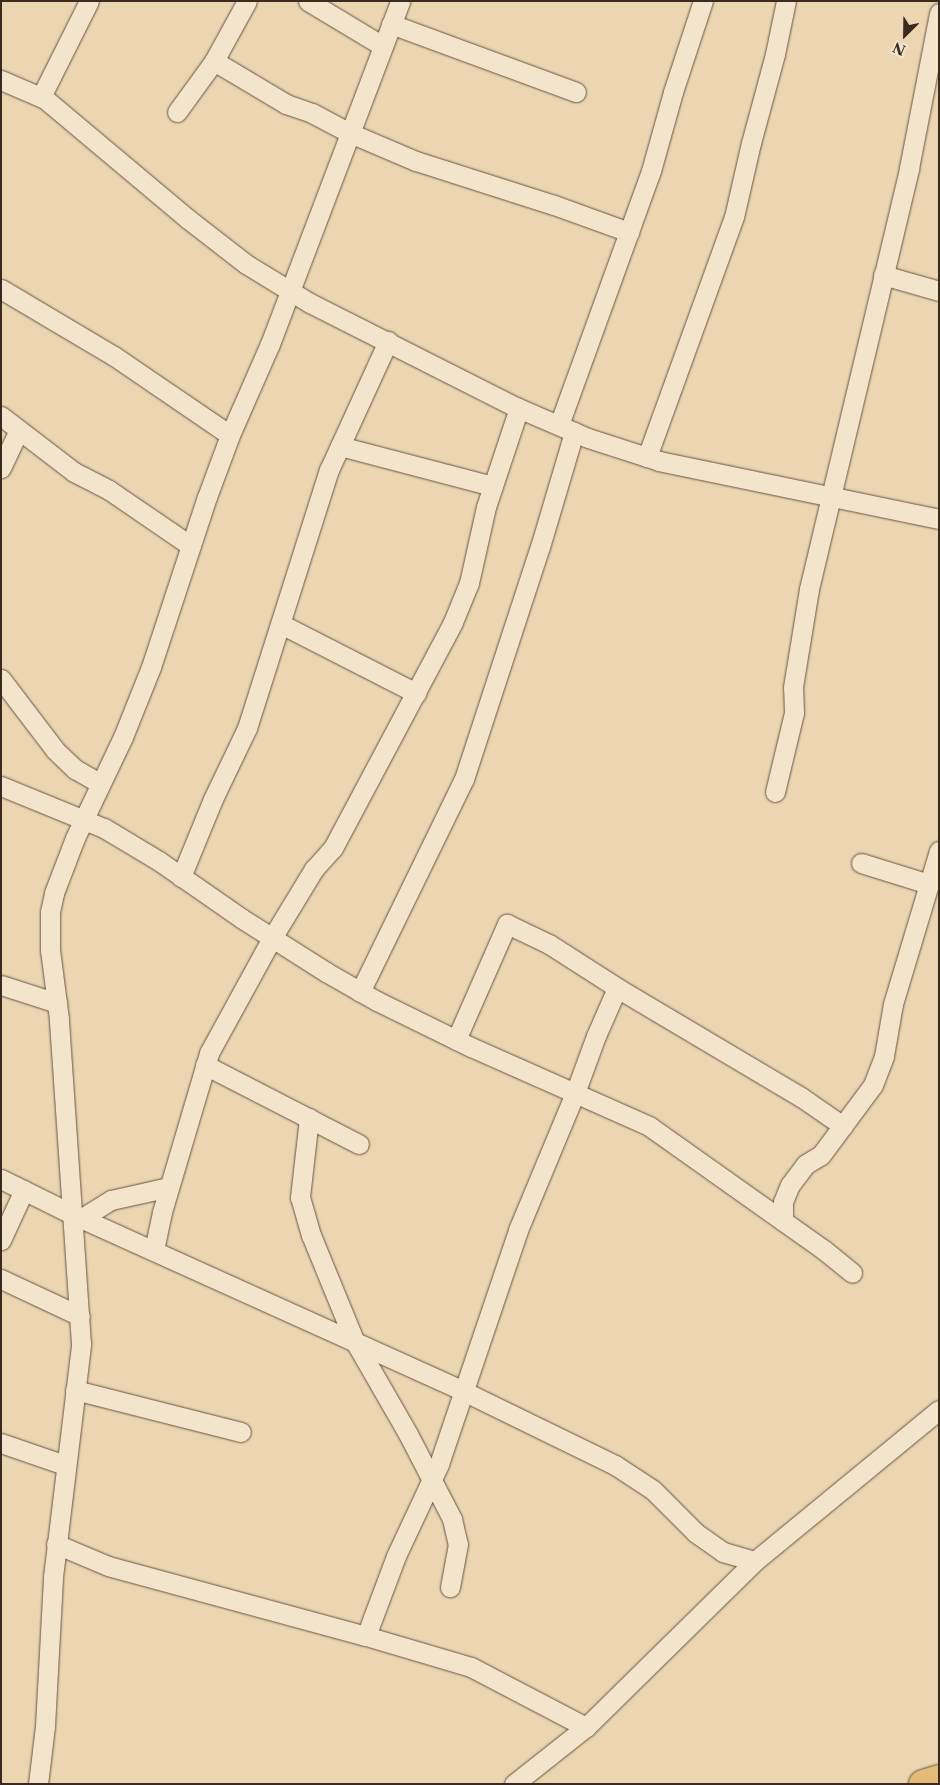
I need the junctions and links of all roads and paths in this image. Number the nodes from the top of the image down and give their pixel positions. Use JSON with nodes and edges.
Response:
{"nodes":[{"id":1,"x":89,"y":1,"type":"edge"},
{"id":2,"x":247,"y":1,"type":"edge"},
{"id":3,"x":308,"y":1,"type":"edge"},
{"id":4,"x":400,"y":1,"type":"edge"},
{"id":5,"x":703,"y":1,"type":"edge"},
{"id":6,"x":786,"y":1,"type":"edge"},
{"id":7,"x":939,"y":13,"type":"edge"},
{"id":8,"x":391,"y":24,"type":"junction"},
{"id":9,"x":937,"y":38,"type":"edge"},
{"id":10,"x":382,"y":46,"type":"junction"},
{"id":11,"x":214,"y":61,"type":"junction"},
{"id":12,"x":1,"y":80,"type":"edge"},
{"id":13,"x":576,"y":92,"type":"dead end"},
{"id":14,"x":41,"y":97,"type":"junction"},
{"id":15,"x":177,"y":112,"type":"dead end"},
{"id":16,"x":350,"y":133,"type":"junction"},
{"id":17,"x":629,"y":232,"type":"junction"},
{"id":18,"x":883,"y":275,"type":"junction"},
{"id":19,"x":1,"y":289,"type":"edge"},
{"id":20,"x":290,"y":290,"type":"junction"},
{"id":21,"x":939,"y":290,"type":"edge"},
{"id":22,"x":388,"y":342,"type":"junction"},
{"id":23,"x":519,"y":408,"type":"junction"},
{"id":24,"x":1,"y":416,"type":"edge"},
{"id":25,"x":566,"y":429,"type":"junction"},
{"id":26,"x":19,"y":430,"type":"junction"},
{"id":27,"x":230,"y":434,"type":"junction"},
{"id":28,"x":340,"y":446,"type":"junction"},
{"id":29,"x":647,"y":456,"type":"junction"},
{"id":30,"x":1,"y":468,"type":"edge"},
{"id":31,"x":493,"y":486,"type":"junction"},
{"id":32,"x":830,"y":496,"type":"junction"},
{"id":33,"x":939,"y":519,"type":"edge"},
{"id":34,"x":191,"y":546,"type":"junction"},
{"id":35,"x":281,"y":624,"type":"junction"},
{"id":36,"x":1,"y":679,"type":"edge"},
{"id":37,"x":416,"y":693,"type":"junction"},
{"id":38,"x":100,"y":783,"type":"junction"},
{"id":39,"x":1,"y":786,"type":"edge"},
{"id":40,"x":775,"y":792,"type":"dead end"},
{"id":41,"x":83,"y":819,"type":"junction"},
{"id":42,"x":939,"y":851,"type":"edge"},
{"id":43,"x":861,"y":863,"type":"dead end"},
{"id":44,"x":182,"y":877,"type":"junction"},
{"id":45,"x":929,"y":884,"type":"junction"},
{"id":46,"x":272,"y":938,"type":"junction"},
{"id":47,"x":1,"y":985,"type":"edge"},
{"id":48,"x":617,"y":988,"type":"junction"},
{"id":49,"x":360,"y":992,"type":"junction"},
{"id":50,"x":57,"y":1003,"type":"junction"},
{"id":51,"x":456,"y":1040,"type":"junction"},
{"id":52,"x":205,"y":1065,"type":"junction"},
{"id":53,"x":575,"y":1093,"type":"junction"},
{"id":54,"x":309,"y":1118,"type":"junction"},
{"id":55,"x":843,"y":1126,"type":"junction"},
{"id":56,"x":359,"y":1144,"type":"dead end"},
{"id":57,"x":1,"y":1179,"type":"edge"},
{"id":58,"x":169,"y":1187,"type":"junction"},
{"id":59,"x":24,"y":1190,"type":"junction"},
{"id":60,"x":78,"y":1217,"type":"junction"},
{"id":61,"x":784,"y":1222,"type":"junction"},
{"id":62,"x":1,"y":1240,"type":"edge"},
{"id":63,"x":154,"y":1250,"type":"junction"},
{"id":64,"x":852,"y":1273,"type":"dead end"},
{"id":65,"x":1,"y":1279,"type":"edge"},
{"id":66,"x":80,"y":1316,"type":"junction"},
{"id":67,"x":354,"y":1340,"type":"junction"},
{"id":68,"x":75,"y":1390,"type":"junction"},
{"id":69,"x":462,"y":1390,"type":"junction"},
{"id":70,"x":939,"y":1410,"type":"edge"},
{"id":71,"x":241,"y":1432,"type":"dead end"},
{"id":72,"x":1,"y":1443,"type":"edge"},
{"id":73,"x":65,"y":1465,"type":"junction"},
{"id":74,"x":432,"y":1479,"type":"junction"},
{"id":75,"x":56,"y":1544,"type":"junction"},
{"id":76,"x":755,"y":1561,"type":"junction"},
{"id":77,"x":450,"y":1587,"type":"dead end"},
{"id":78,"x":366,"y":1636,"type":"junction"},
{"id":79,"x":586,"y":1727,"type":"junction"},
{"id":80,"x":939,"y":1779,"type":"edge"},
{"id":81,"x":38,"y":1784,"type":"edge"},
{"id":82,"x":514,"y":1784,"type":"edge"},
{"id":83,"x":923,"y":1784,"type":"edge"}],
"edges":[{"from":1,"to":14,"type":"street"},
{"from":2,"to":11,"type":"street"},
{"from":3,"to":10,"type":"street"},
{"from":4,"to":8,"type":"street"},
{"from":5,"to":17,"type":"street"},
{"from":6,"to":29,"type":"street"},
{"from":7,"to":9,"type":"street"},
{"from":8,"to":10,"type":"street"},
{"from":8,"to":13,"type":"street"},
{"from":9,"to":18,"type":"street"},
{"from":10,"to":16,"type":"street"},
{"from":11,"to":15,"type":"street"},
{"from":11,"to":16,"type":"street"},
{"from":12,"to":14,"type":"street"},
{"from":14,"to":20,"type":"street"},
{"from":16,"to":17,"type":"street"},
{"from":16,"to":20,"type":"street"},
{"from":17,"to":25,"type":"street"},
{"from":18,"to":21,"type":"street"},
{"from":18,"to":32,"type":"street"},
{"from":19,"to":27,"type":"street"},
{"from":20,"to":22,"type":"street"},
{"from":20,"to":27,"type":"street"},
{"from":22,"to":23,"type":"street"},
{"from":22,"to":28,"type":"street"},
{"from":23,"to":25,"type":"street"},
{"from":23,"to":31,"type":"street"},
{"from":24,"to":26,"type":"street"},
{"from":25,"to":29,"type":"street"},
{"from":25,"to":49,"type":"street"},
{"from":26,"to":30,"type":"street"},
{"from":26,"to":34,"type":"street"},
{"from":27,"to":34,"type":"street"},
{"from":28,"to":31,"type":"street"},
{"from":28,"to":35,"type":"street"},
{"from":29,"to":32,"type":"street"},
{"from":31,"to":37,"type":"street"},
{"from":32,"to":33,"type":"street"},
{"from":32,"to":40,"type":"street"},
{"from":34,"to":38,"type":"street"},
{"from":35,"to":37,"type":"street"},
{"from":35,"to":44,"type":"street"},
{"from":36,"to":38,"type":"street"},
{"from":37,"to":46,"type":"street"},
{"from":38,"to":41,"type":"street"},
{"from":39,"to":41,"type":"street"},
{"from":41,"to":44,"type":"street"},
{"from":41,"to":50,"type":"street"},
{"from":42,"to":45,"type":"street"},
{"from":43,"to":45,"type":"street"},
{"from":44,"to":46,"type":"street"},
{"from":45,"to":55,"type":"street"},
{"from":46,"to":49,"type":"street"},
{"from":46,"to":52,"type":"street"},
{"from":47,"to":50,"type":"street"},
{"from":48,"to":51,"type":"street"},
{"from":48,"to":53,"type":"street"},
{"from":48,"to":55,"type":"street"},
{"from":49,"to":51,"type":"street"},
{"from":50,"to":60,"type":"street"},
{"from":51,"to":53,"type":"street"},
{"from":52,"to":54,"type":"street"},
{"from":52,"to":58,"type":"street"},
{"from":53,"to":61,"type":"street"},
{"from":53,"to":69,"type":"street"},
{"from":54,"to":56,"type":"street"},
{"from":54,"to":67,"type":"street"},
{"from":55,"to":61,"type":"street"},
{"from":57,"to":59,"type":"street"},
{"from":58,"to":60,"type":"street"},
{"from":58,"to":63,"type":"street"},
{"from":59,"to":60,"type":"street"},
{"from":59,"to":62,"type":"street"},
{"from":60,"to":63,"type":"street"},
{"from":60,"to":66,"type":"street"},
{"from":61,"to":64,"type":"street"},
{"from":63,"to":67,"type":"street"},
{"from":65,"to":66,"type":"street"},
{"from":66,"to":68,"type":"street"},
{"from":67,"to":69,"type":"street"},
{"from":67,"to":74,"type":"street"},
{"from":68,"to":71,"type":"street"},
{"from":68,"to":73,"type":"street"},
{"from":69,"to":74,"type":"street"},
{"from":69,"to":76,"type":"street"},
{"from":70,"to":76,"type":"street"},
{"from":72,"to":73,"type":"street"},
{"from":73,"to":75,"type":"street"},
{"from":74,"to":77,"type":"street"},
{"from":74,"to":78,"type":"street"},
{"from":75,"to":78,"type":"street"},
{"from":75,"to":81,"type":"street"},
{"from":76,"to":79,"type":"street"},
{"from":78,"to":79,"type":"street"},
{"from":79,"to":82,"type":"street"},
{"from":80,"to":83,"type":"highway"}]}
